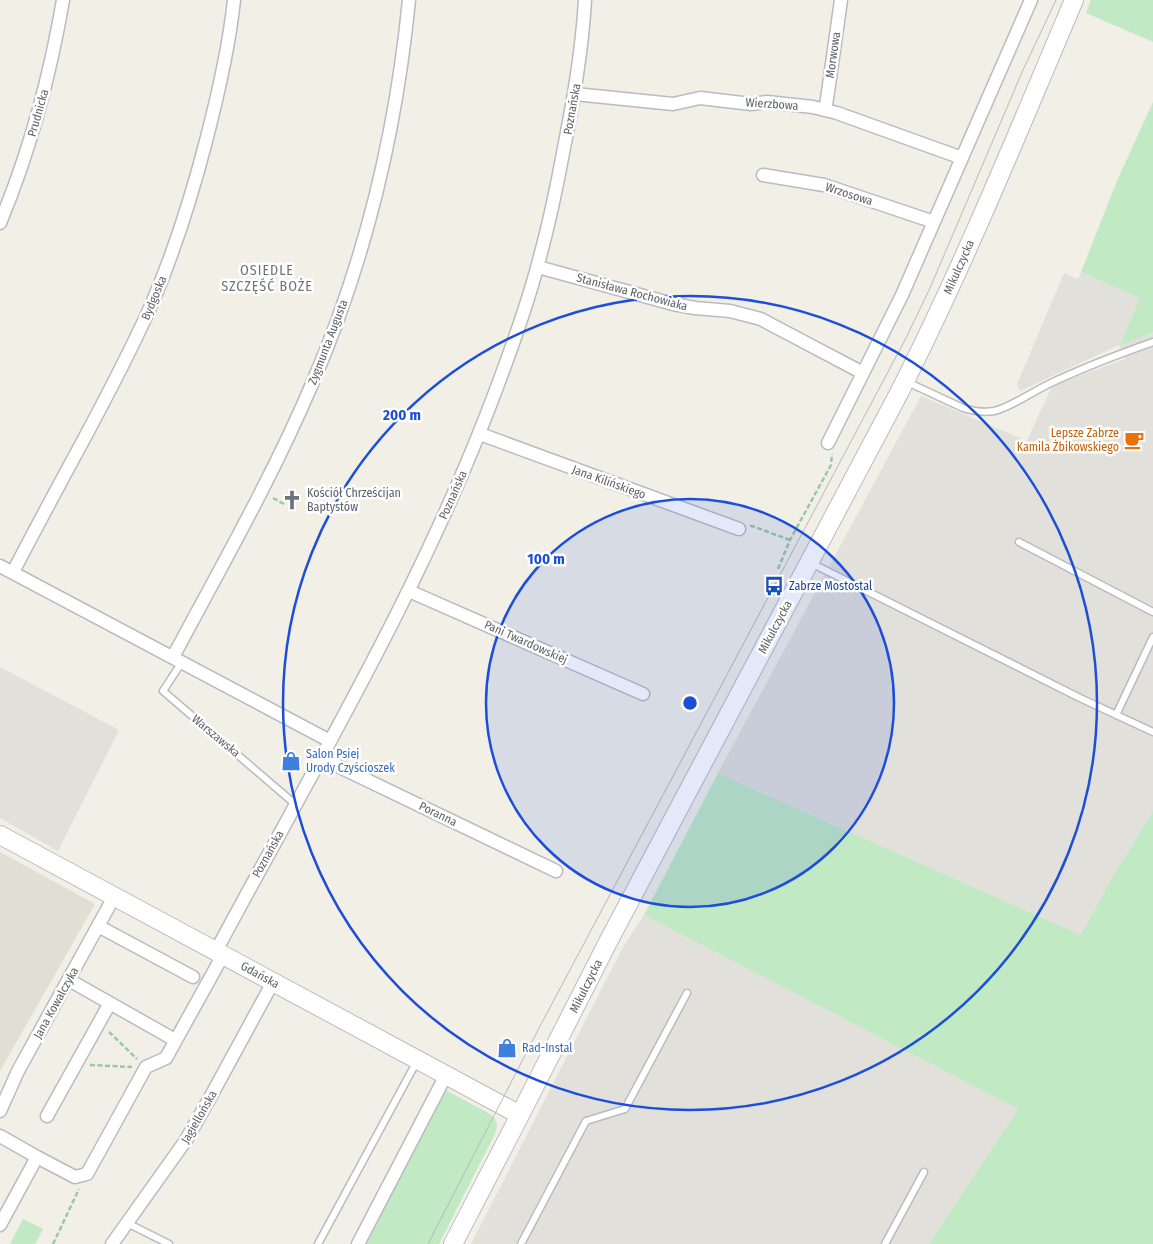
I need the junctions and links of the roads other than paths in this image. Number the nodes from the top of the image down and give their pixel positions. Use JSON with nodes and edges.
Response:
{"nodes":[{"id":1,"x":63,"y":0,"type":"edge"},
{"id":2,"x":234,"y":0,"type":"edge"},
{"id":3,"x":409,"y":0,"type":"edge"},
{"id":4,"x":585,"y":0,"type":"edge"},
{"id":5,"x":841,"y":0,"type":"edge"},
{"id":6,"x":1031,"y":0,"type":"edge"},
{"id":7,"x":1074,"y":0,"type":"edge"},
{"id":8,"x":575,"y":94,"type":"junction"},
{"id":9,"x":825,"y":110,"type":"junction"},
{"id":10,"x":962,"y":158,"type":"junction"},
{"id":11,"x":762,"y":175,"type":"dead end"},
{"id":12,"x":934,"y":222,"type":"junction"},
{"id":13,"x":0,"y":223,"type":"edge"},
{"id":14,"x":538,"y":267,"type":"junction"},
{"id":15,"x":1153,"y":342,"type":"edge"},
{"id":16,"x":863,"y":373,"type":"junction"},
{"id":17,"x":905,"y":381,"type":"junction"},
{"id":18,"x":480,"y":434,"type":"junction"},
{"id":19,"x":828,"y":443,"type":"road end"},
{"id":20,"x":739,"y":529,"type":"road end"},
{"id":21,"x":1018,"y":542,"type":"dead end"},
{"id":22,"x":810,"y":562,"type":"junction"},
{"id":23,"x":0,"y":566,"type":"edge"},
{"id":24,"x":13,"y":572,"type":"junction"},
{"id":25,"x":409,"y":590,"type":"junction"},
{"id":26,"x":1153,"y":612,"type":"edge"},
{"id":27,"x":1153,"y":637,"type":"edge"},
{"id":28,"x":177,"y":660,"type":"junction"},
{"id":29,"x":643,"y":694,"type":"dead end"},
{"id":30,"x":1116,"y":715,"type":"junction"},
{"id":31,"x":1153,"y":732,"type":"edge"},
{"id":32,"x":330,"y":741,"type":"junction"},
{"id":33,"x":321,"y":758,"type":"junction"},
{"id":34,"x":295,"y":804,"type":"junction"},
{"id":35,"x":0,"y":835,"type":"edge"},
{"id":36,"x":556,"y":871,"type":"dead end"},
{"id":37,"x":114,"y":897,"type":"junction"},
{"id":38,"x":98,"y":926,"type":"junction"},
{"id":39,"x":219,"y":953,"type":"junction"},
{"id":40,"x":194,"y":977,"type":"dead end"},
{"id":41,"x":69,"y":980,"type":"junction"},
{"id":42,"x":273,"y":982,"type":"junction"},
{"id":43,"x":686,"y":993,"type":"dead end"},
{"id":44,"x":110,"y":1003,"type":"junction"},
{"id":45,"x":175,"y":1040,"type":"junction"},
{"id":46,"x":417,"y":1060,"type":"junction"},
{"id":47,"x":446,"y":1074,"type":"junction"},
{"id":48,"x":0,"y":1111,"type":"edge"},
{"id":49,"x":520,"y":1115,"type":"junction"},
{"id":50,"x":47,"y":1116,"type":"dead end"},
{"id":51,"x":0,"y":1136,"type":"edge"},
{"id":52,"x":38,"y":1157,"type":"junction"},
{"id":53,"x":924,"y":1172,"type":"dead end"},
{"id":54,"x":127,"y":1223,"type":"junction"},
{"id":55,"x":0,"y":1225,"type":"edge"},
{"id":56,"x":112,"y":1244,"type":"edge"},
{"id":57,"x":169,"y":1244,"type":"edge"},
{"id":58,"x":318,"y":1244,"type":"edge"},
{"id":59,"x":358,"y":1244,"type":"edge"},
{"id":60,"x":453,"y":1244,"type":"edge"},
{"id":61,"x":521,"y":1244,"type":"edge"},
{"id":62,"x":885,"y":1244,"type":"edge"}],
"edges":[{"from":1,"to":13,"type":"street","name":"Prudnicka"},
{"from":2,"to":24,"type":"street","name":"Bydgoska"},
{"from":3,"to":28,"type":"street","name":"Zygmunta Augusta"},
{"from":4,"to":8,"type":"street","name":"Poznańska"},
{"from":5,"to":9,"type":"street","name":"Morwowa"},
{"from":6,"to":10,"type":"street"},
{"from":7,"to":17,"type":"main road","name":"Mikulczycka"},
{"from":8,"to":9,"type":"street","name":"Wierzbowa"},
{"from":8,"to":14,"type":"street","name":"Poznańska"},
{"from":9,"to":10,"type":"street","name":"Wierzbowa"},
{"from":10,"to":12,"type":"street"},
{"from":11,"to":12,"type":"street","name":"Wrzosowa"},
{"from":12,"to":16,"type":"street"},
{"from":14,"to":16,"type":"street","name":"Stanisława Rochowiaka"},
{"from":14,"to":18,"type":"street","name":"Poznańska"},
{"from":15,"to":17,"type":"lane"},
{"from":16,"to":19,"type":"street"},
{"from":17,"to":22,"type":"main road","name":"Mikulczycka"},
{"from":18,"to":20,"type":"street","name":"Jana Kilińskiego"},
{"from":18,"to":25,"type":"street","name":"Poznańska"},
{"from":21,"to":26,"type":"lane"},
{"from":22,"to":30,"type":"lane"},
{"from":22,"to":49,"type":"main road","name":"Mikulczycka"},
{"from":23,"to":24,"type":"street"},
{"from":24,"to":28,"type":"street"},
{"from":25,"to":29,"type":"street","name":"Pani Twardowskiej"},
{"from":25,"to":32,"type":"street","name":"Poznańska"},
{"from":27,"to":30,"type":"lane"},
{"from":28,"to":32,"type":"street"},
{"from":28,"to":34,"type":"lane","name":"Warszawska"},
{"from":30,"to":31,"type":"lane"},
{"from":32,"to":33,"type":"street","name":"Poznańska"},
{"from":33,"to":34,"type":"street","name":"Poznańska"},
{"from":33,"to":36,"type":"street","name":"Poranna"},
{"from":34,"to":39,"type":"street","name":"Poznańska"},
{"from":35,"to":37,"type":"main road","name":"Gdańska"},
{"from":37,"to":38,"type":"street","name":"Jana Kowalczyka"},
{"from":37,"to":39,"type":"main road","name":"Gdańska"},
{"from":38,"to":40,"type":"street"},
{"from":38,"to":41,"type":"street","name":"Jana Kowalczyka"},
{"from":39,"to":42,"type":"main road","name":"Gdańska"},
{"from":39,"to":45,"type":"street","name":"Poznańska"},
{"from":41,"to":44,"type":"street"},
{"from":41,"to":48,"type":"street","name":"Jana Kowalczyka"},
{"from":42,"to":46,"type":"main road","name":"Gdańska"},
{"from":42,"to":54,"type":"street","name":"Jagiellońska"},
{"from":43,"to":61,"type":"lane"},
{"from":44,"to":45,"type":"street"},
{"from":44,"to":50,"type":"street"},
{"from":45,"to":52,"type":"street","name":"Poznańska"},
{"from":46,"to":47,"type":"main road","name":"Gdańska"},
{"from":46,"to":58,"type":"lane"},
{"from":47,"to":49,"type":"main road","name":"Gdańska"},
{"from":47,"to":59,"type":"street"},
{"from":49,"to":60,"type":"main road","name":"Mikulczycka"},
{"from":51,"to":52,"type":"street"},
{"from":52,"to":55,"type":"street"},
{"from":53,"to":62,"type":"lane"},
{"from":54,"to":56,"type":"street","name":"Jagiellońska"},
{"from":54,"to":57,"type":"lane"}]}
